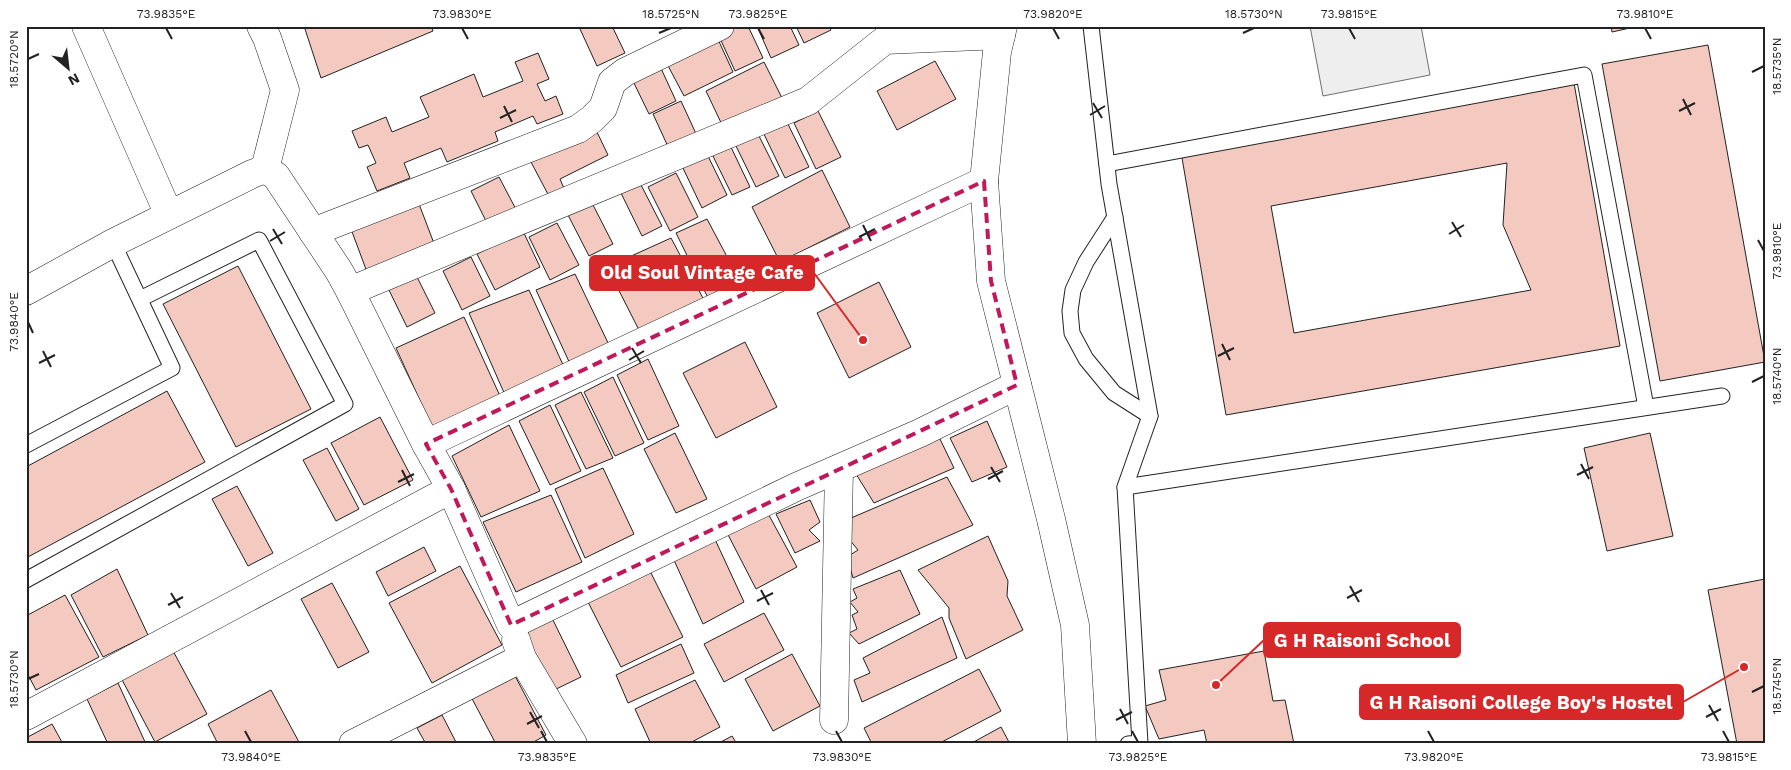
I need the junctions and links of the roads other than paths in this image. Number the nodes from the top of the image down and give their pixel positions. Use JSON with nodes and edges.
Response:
{"nodes":[{"id":1,"x":86,"y":26,"type":"edge"},
{"id":2,"x":261,"y":26,"type":"edge"},
{"id":3,"x":720,"y":26,"type":"edge"},
{"id":4,"x":1091,"y":26,"type":"edge"},
{"id":5,"x":1002,"y":30,"type":"edge"},
{"id":6,"x":878,"y":33,"type":"edge"},
{"id":7,"x":1107,"y":164,"type":"junction"},
{"id":8,"x":265,"y":169,"type":"junction"},
{"id":9,"x":984,"y":181,"type":"junction"},
{"id":10,"x":169,"y":215,"type":"junction"},
{"id":11,"x":1115,"y":217,"type":"junction"},
{"id":12,"x":313,"y":232,"type":"junction"},
{"id":13,"x":113,"y":244,"type":"junction"},
{"id":14,"x":26,"y":291,"type":"edge"},
{"id":15,"x":350,"y":291,"type":"junction"},
{"id":16,"x":140,"y":299,"type":"junction"},
{"id":17,"x":1017,"y":385,"type":"junction"},
{"id":18,"x":1722,"y":396,"type":"dead end"},
{"id":19,"x":1646,"y":407,"type":"junction"},
{"id":20,"x":1150,"y":416,"type":"junction"},
{"id":21,"x":426,"y":444,"type":"junction"},
{"id":22,"x":26,"y":445,"type":"edge"},
{"id":23,"x":839,"y":469,"type":"junction"},
{"id":24,"x":1125,"y":487,"type":"junction"},
{"id":25,"x":451,"y":489,"type":"junction"},
{"id":26,"x":26,"y":580,"type":"edge"},
{"id":27,"x":511,"y":625,"type":"junction"},
{"id":28,"x":522,"y":658,"type":"junction"},
{"id":29,"x":26,"y":716,"type":"edge"},
{"id":30,"x":834,"y":720,"type":"dead end"},
{"id":31,"x":1136,"y":743,"type":"edge"},
{"id":32,"x":353,"y":744,"type":"edge"},
{"id":33,"x":574,"y":744,"type":"edge"},
{"id":34,"x":1082,"y":744,"type":"edge"}],
"edges":[{"from":1,"to":10,"type":"street"},
{"from":2,"to":8,"type":"street"},
{"from":3,"to":12,"type":"street"},
{"from":4,"to":7,"type":"lane"},
{"from":5,"to":6,"type":"street"},
{"from":5,"to":9,"type":"street"},
{"from":6,"to":15,"type":"street"},
{"from":7,"to":11,"type":"lane"},
{"from":7,"to":19,"type":"lane"},
{"from":8,"to":10,"type":"street"},
{"from":8,"to":12,"type":"street"},
{"from":9,"to":17,"type":"street"},
{"from":9,"to":21,"type":"street"},
{"from":10,"to":13,"type":"street"},
{"from":11,"to":20,"type":"lane"},
{"from":11,"to":20,"type":"lane"},
{"from":12,"to":15,"type":"street"},
{"from":13,"to":14,"type":"street"},
{"from":13,"to":16,"type":"lane"},
{"from":15,"to":21,"type":"street"},
{"from":16,"to":22,"type":"lane"},
{"from":16,"to":26,"type":"lane"},
{"from":17,"to":23,"type":"street"},
{"from":17,"to":34,"type":"street"},
{"from":18,"to":19,"type":"lane"},
{"from":19,"to":24,"type":"lane"},
{"from":20,"to":24,"type":"lane"},
{"from":21,"to":25,"type":"street"},
{"from":23,"to":27,"type":"street"},
{"from":23,"to":30,"type":"street"},
{"from":24,"to":31,"type":"lane"},
{"from":25,"to":27,"type":"street"},
{"from":25,"to":29,"type":"street"},
{"from":27,"to":28,"type":"street"},
{"from":28,"to":32,"type":"street"},
{"from":28,"to":33,"type":"street"}]}
